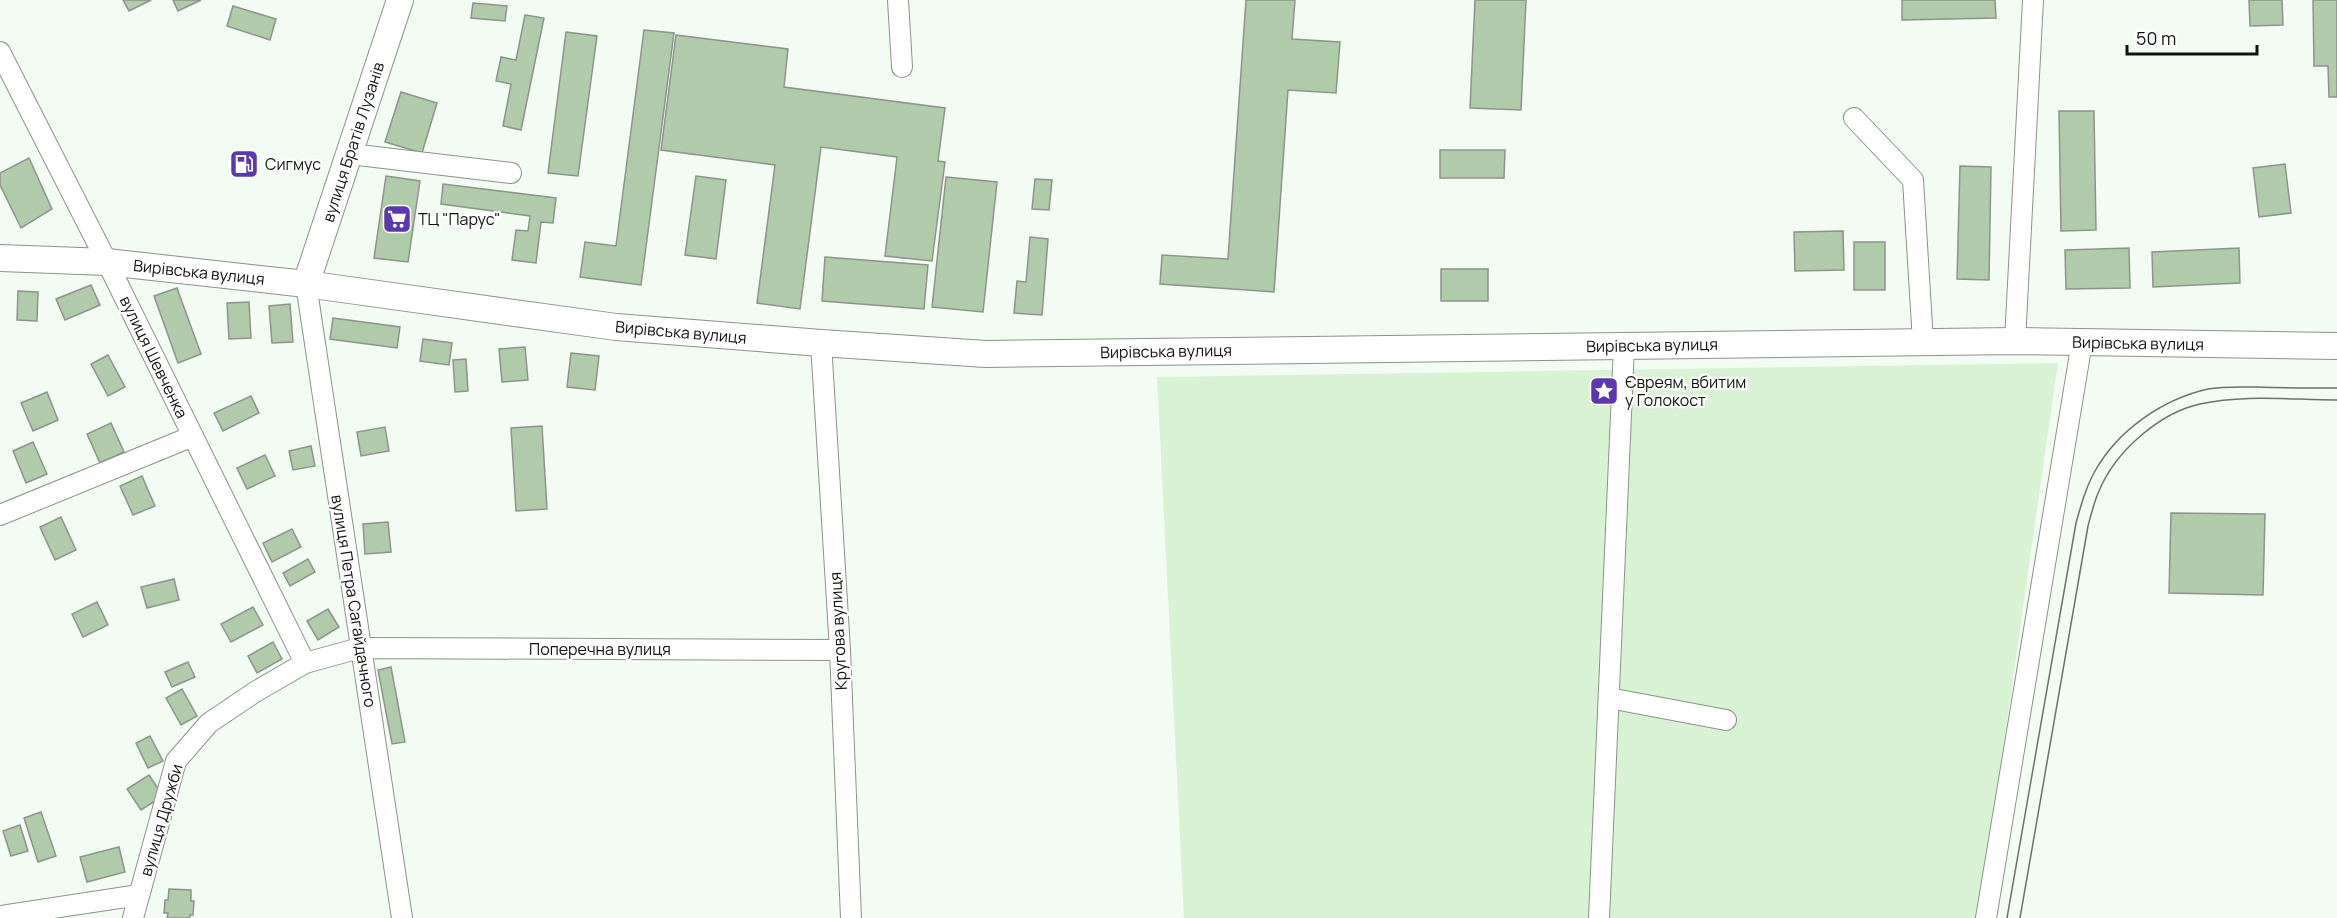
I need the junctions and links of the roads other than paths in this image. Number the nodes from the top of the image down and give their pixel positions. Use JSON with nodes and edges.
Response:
{"nodes":[{"id":1,"x":400,"y":0,"type":"edge"},
{"id":2,"x":898,"y":0,"type":"edge"},
{"id":3,"x":2033,"y":0,"type":"edge"},
{"id":4,"x":0,"y":52,"type":"edge"},
{"id":5,"x":902,"y":67,"type":"dead end"},
{"id":6,"x":1854,"y":118,"type":"dead end"},
{"id":7,"x":350,"y":154,"type":"junction"},
{"id":8,"x":511,"y":173,"type":"dead end"},
{"id":9,"x":0,"y":258,"type":"edge"},
{"id":10,"x":107,"y":262,"type":"junction"},
{"id":11,"x":306,"y":284,"type":"junction"},
{"id":12,"x":2015,"y":341,"type":"junction"},
{"id":13,"x":1923,"y":342,"type":"junction"},
{"id":14,"x":2082,"y":342,"type":"junction"},
{"id":15,"x":821,"y":344,"type":"junction"},
{"id":16,"x":1624,"y":346,"type":"junction"},
{"id":17,"x":2337,"y":346,"type":"edge"},
{"id":18,"x":193,"y":436,"type":"junction"},
{"id":19,"x":0,"y":515,"type":"edge"},
{"id":20,"x":360,"y":648,"type":"junction"},
{"id":21,"x":840,"y":650,"type":"junction"},
{"id":22,"x":305,"y":663,"type":"junction"},
{"id":23,"x":1609,"y":698,"type":"junction"},
{"id":24,"x":1726,"y":720,"type":"dead end"},
{"id":25,"x":139,"y":895,"type":"junction"},
{"id":26,"x":0,"y":916,"type":"edge"},
{"id":27,"x":133,"y":918,"type":"edge"},
{"id":28,"x":402,"y":918,"type":"edge"},
{"id":29,"x":851,"y":918,"type":"edge"},
{"id":30,"x":1599,"y":918,"type":"edge"},
{"id":31,"x":1986,"y":918,"type":"edge"}],
"edges":[{"from":1,"to":7,"type":"main road","name":"вулиця Братів Лузанів"},
{"from":2,"to":5,"type":"street"},
{"from":3,"to":12,"type":"street"},
{"from":4,"to":10,"type":"street","name":"вулиця Шевченка"},
{"from":6,"to":13,"type":"street"},
{"from":7,"to":8,"type":"street"},
{"from":7,"to":11,"type":"main road","name":"вулиця Братів Лузанів"},
{"from":9,"to":10,"type":"main road","name":"Вирівська вулиця"},
{"from":10,"to":11,"type":"main road","name":"Вирівська вулиця"},
{"from":10,"to":18,"type":"street","name":"вулиця Шевченка"},
{"from":11,"to":15,"type":"main road","name":"Вирівська вулиця"},
{"from":11,"to":20,"type":"street","name":"вулиця Петра Сагайдачного"},
{"from":12,"to":13,"type":"main road","name":"Вирівська вулиця"},
{"from":12,"to":14,"type":"main road","name":"Вирівська вулиця"},
{"from":13,"to":16,"type":"main road","name":"Вирівська вулиця"},
{"from":14,"to":17,"type":"main road","name":"Вирівська вулиця"},
{"from":14,"to":31,"type":"street"},
{"from":15,"to":16,"type":"main road","name":"Вирівська вулиця"},
{"from":15,"to":21,"type":"street","name":"Кругова вулиця"},
{"from":16,"to":23,"type":"street"},
{"from":18,"to":19,"type":"street"},
{"from":18,"to":22,"type":"street","name":"вулиця Шевченка"},
{"from":20,"to":21,"type":"street","name":"Поперечна вулиця"},
{"from":20,"to":22,"type":"street","name":"вулиця Дружби"},
{"from":20,"to":28,"type":"street","name":"вулиця Петра Сагайдачного"},
{"from":21,"to":29,"type":"street","name":"Кругова вулиця"},
{"from":22,"to":25,"type":"street","name":"вулиця Дружби"},
{"from":23,"to":24,"type":"street"},
{"from":23,"to":30,"type":"street"},
{"from":25,"to":26,"type":"street"},
{"from":25,"to":27,"type":"street","name":"вулиця Дружби"}]}
